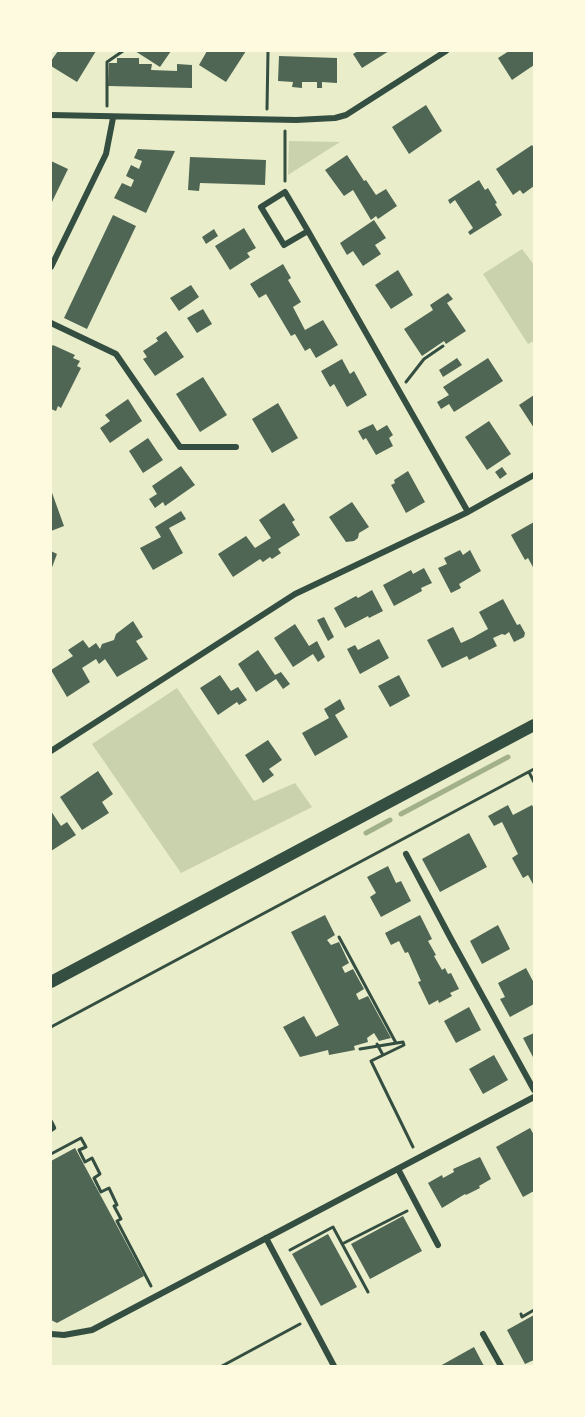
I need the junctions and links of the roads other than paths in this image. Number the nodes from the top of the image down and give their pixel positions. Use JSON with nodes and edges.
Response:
{"nodes":[{"id":1,"x":444,"y":52,"type":"edge"},
{"id":2,"x":51,"y":116,"type":"edge"},
{"id":3,"x":110,"y":117,"type":"junction"},
{"id":4,"x":308,"y":231,"type":"junction"},
{"id":5,"x":51,"y":267,"type":"edge"},
{"id":6,"x":51,"y":323,"type":"edge"},
{"id":7,"x":236,"y":447,"type":"dead end"},
{"id":8,"x":534,"y":475,"type":"edge"},
{"id":9,"x":468,"y":512,"type":"junction"},
{"id":10,"x":534,"y":725,"type":"edge"},
{"id":11,"x":51,"y":752,"type":"edge"},
{"id":12,"x":406,"y":854,"type":"dead end"},
{"id":13,"x":51,"y":982,"type":"edge"},
{"id":14,"x":534,"y":1090,"type":"edge"},
{"id":15,"x":534,"y":1097,"type":"edge"},
{"id":16,"x":51,"y":1122,"type":"edge"},
{"id":17,"x":51,"y":1130,"type":"edge"},
{"id":18,"x":398,"y":1169,"type":"junction"},
{"id":19,"x":266,"y":1238,"type":"junction"},
{"id":20,"x":438,"y":1245,"type":"dead end"},
{"id":21,"x":51,"y":1334,"type":"edge"},
{"id":22,"x":483,"y":1334,"type":"dead end"},
{"id":23,"x":334,"y":1366,"type":"edge"},
{"id":24,"x":501,"y":1366,"type":"edge"}],
"edges":[{"from":1,"to":3,"type":"street"},
{"from":2,"to":3,"type":"street"},
{"from":3,"to":5,"type":"street"},
{"from":4,"to":4,"type":"street"},
{"from":4,"to":9,"type":"street"},
{"from":6,"to":7,"type":"street"},
{"from":8,"to":9,"type":"street"},
{"from":9,"to":11,"type":"street"},
{"from":10,"to":13,"type":"main road"},
{"from":12,"to":14,"type":"street"},
{"from":15,"to":18,"type":"street"},
{"from":16,"to":17,"type":"lane"},
{"from":18,"to":19,"type":"street"},
{"from":18,"to":20,"type":"street"},
{"from":19,"to":21,"type":"street"},
{"from":19,"to":23,"type":"street"},
{"from":22,"to":24,"type":"street"}]}
